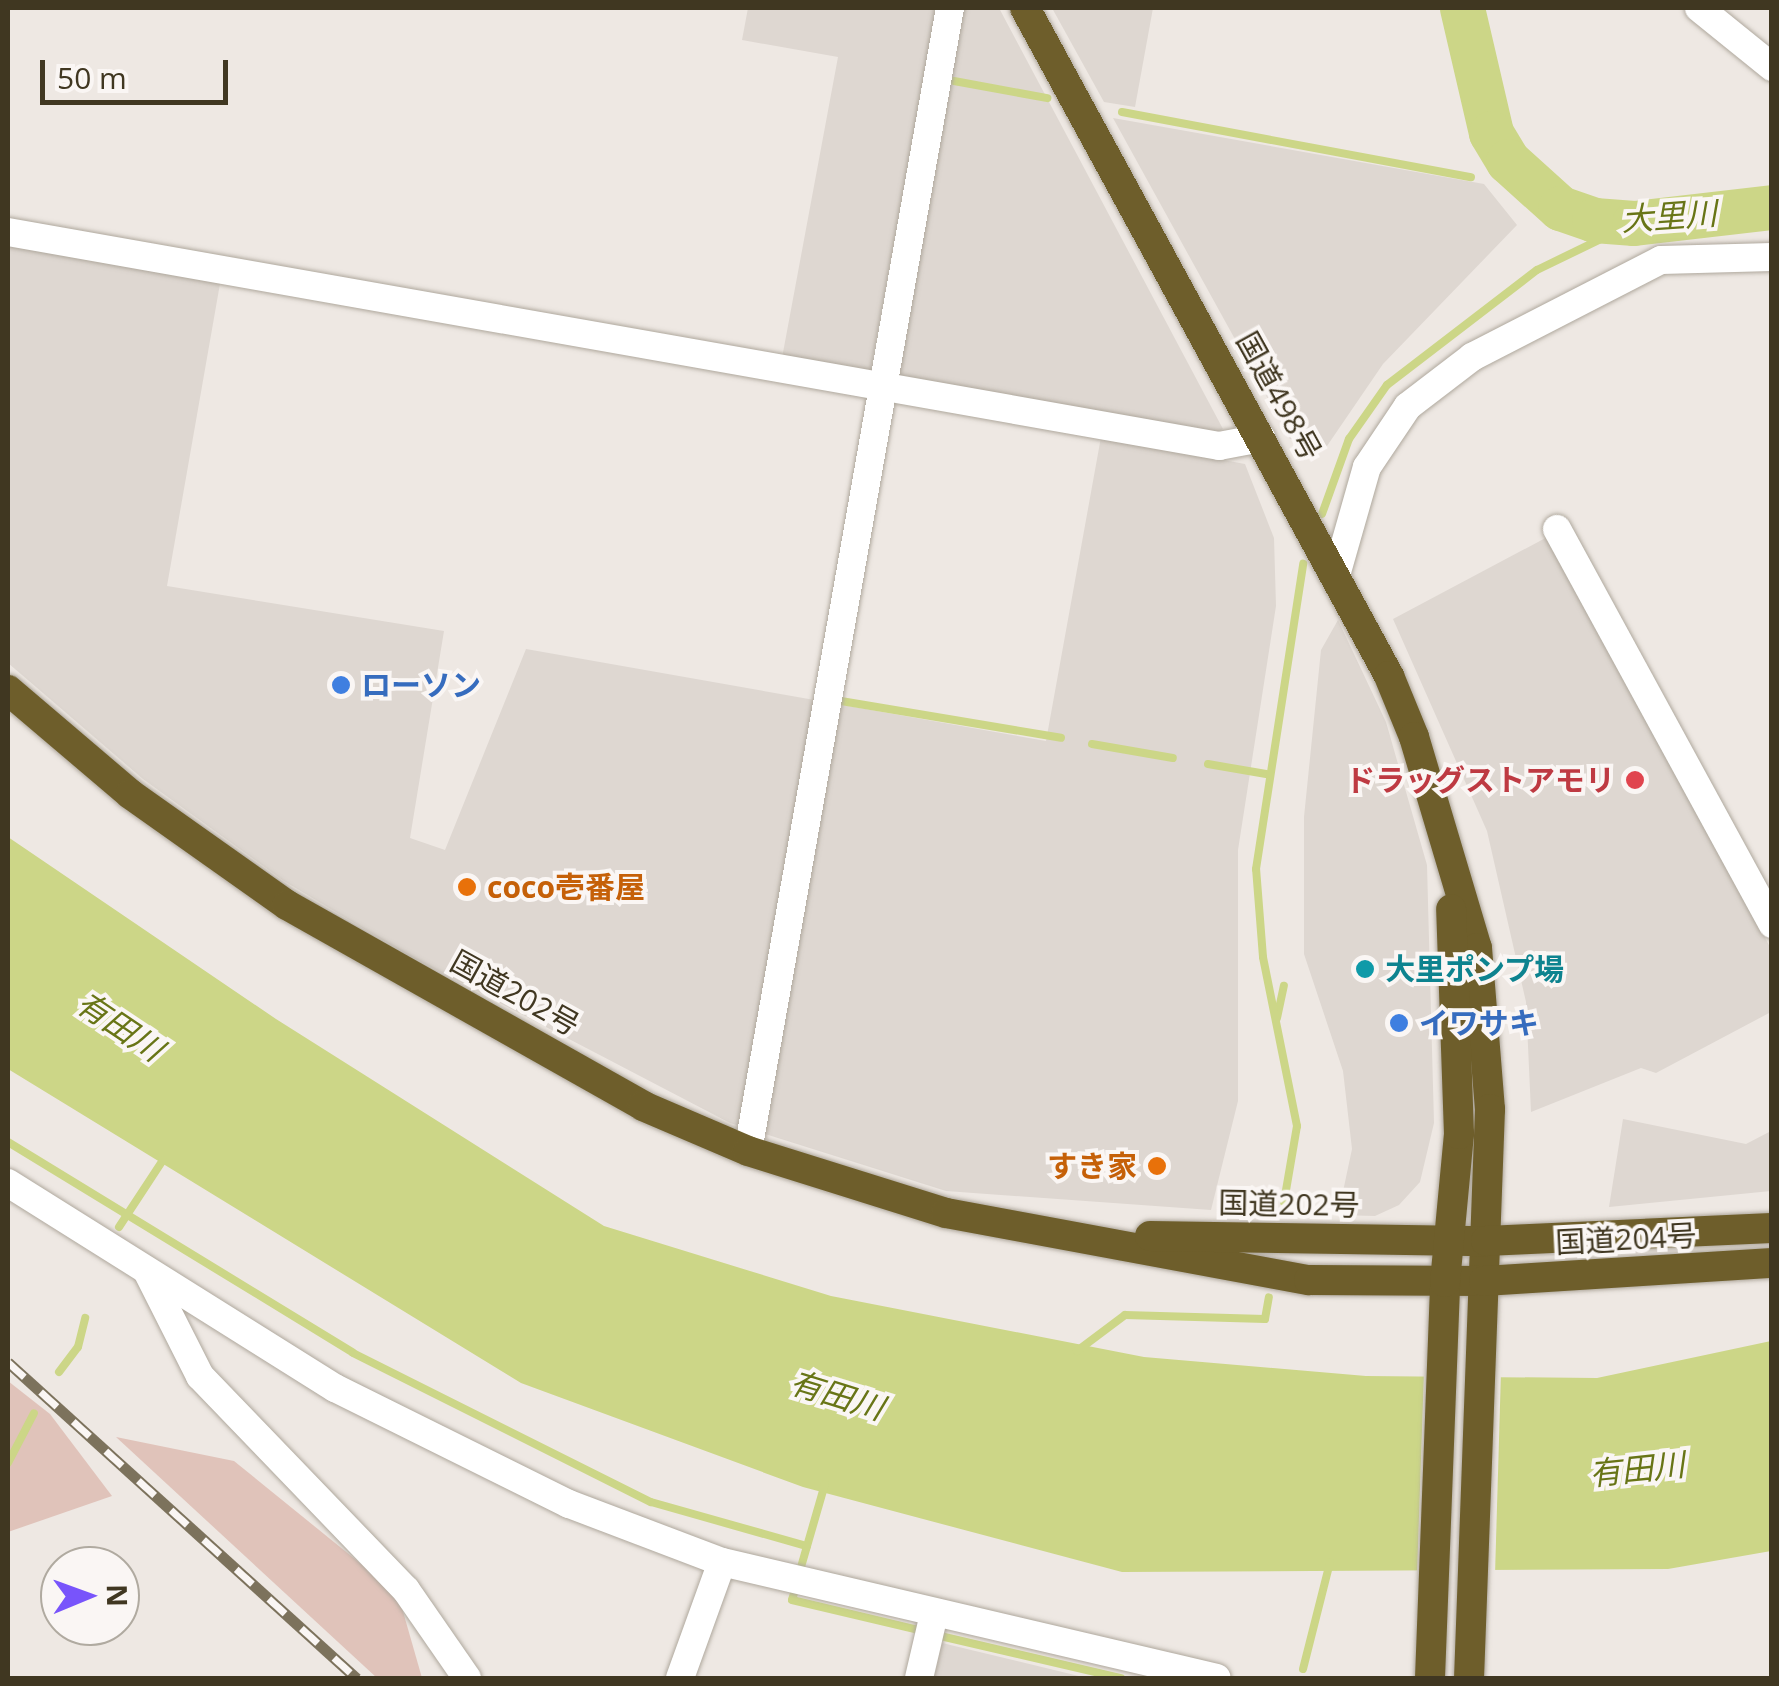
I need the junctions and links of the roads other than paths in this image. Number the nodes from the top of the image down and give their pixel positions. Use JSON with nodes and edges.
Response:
{"nodes":[{"id":1,"x":950,"y":8,"type":"edge"},
{"id":2,"x":1026,"y":8,"type":"edge"},
{"id":3,"x":1700,"y":8,"type":"edge"},
{"id":4,"x":1772,"y":67,"type":"edge"},
{"id":5,"x":8,"y":232,"type":"edge"},
{"id":6,"x":1772,"y":257,"type":"edge"},
{"id":7,"x":881,"y":384,"type":"junction"},
{"id":8,"x":1261,"y":438,"type":"junction"},
{"id":9,"x":1557,"y":530,"type":"dead end"},
{"id":10,"x":1337,"y":572,"type":"junction"},
{"id":11,"x":8,"y":690,"type":"edge"},
{"id":12,"x":1442,"y":831,"type":"junction"},
{"id":13,"x":1772,"y":924,"type":"edge"},
{"id":14,"x":748,"y":1150,"type":"junction"},
{"id":15,"x":8,"y":1183,"type":"edge"},
{"id":16,"x":1772,"y":1228,"type":"edge"},
{"id":17,"x":1052,"y":1231,"type":"junction"},
{"id":18,"x":1449,"y":1239,"type":"junction"},
{"id":19,"x":1486,"y":1241,"type":"junction"},
{"id":20,"x":1772,"y":1263,"type":"edge"},
{"id":21,"x":147,"y":1271,"type":"junction"},
{"id":22,"x":1484,"y":1281,"type":"junction"},
{"id":23,"x":1446,"y":1282,"type":"junction"},
{"id":24,"x":722,"y":1562,"type":"junction"},
{"id":25,"x":931,"y":1628,"type":"junction"},
{"id":26,"x":467,"y":1678,"type":"edge"},
{"id":27,"x":680,"y":1678,"type":"edge"},
{"id":28,"x":919,"y":1678,"type":"edge"},
{"id":29,"x":1217,"y":1678,"type":"edge"},
{"id":30,"x":1430,"y":1678,"type":"edge"},
{"id":31,"x":1469,"y":1678,"type":"edge"}],
"edges":[{"from":1,"to":7,"type":"street"},
{"from":2,"to":8,"type":"highway","name":"国道498号"},
{"from":3,"to":4,"type":"street"},
{"from":5,"to":7,"type":"street"},
{"from":6,"to":10,"type":"street"},
{"from":7,"to":8,"type":"street"},
{"from":7,"to":14,"type":"street"},
{"from":8,"to":10,"type":"highway","name":"国道498号"},
{"from":9,"to":13,"type":"street"},
{"from":10,"to":12,"type":"highway","name":"国道498号"},
{"from":11,"to":14,"type":"highway","name":"国道202号"},
{"from":12,"to":18,"type":"highway","name":"国道498号"},
{"from":12,"to":19,"type":"highway","name":"国道498号"},
{"from":14,"to":17,"type":"highway","name":"国道202号"},
{"from":15,"to":21,"type":"street"},
{"from":16,"to":19,"type":"highway","name":"国道204号"},
{"from":17,"to":18,"type":"highway","name":"国道202号"},
{"from":17,"to":23,"type":"highway","name":"国道202号"},
{"from":18,"to":19,"type":"highway","name":"国道202号"},
{"from":18,"to":23,"type":"highway"},
{"from":19,"to":22,"type":"highway"},
{"from":20,"to":22,"type":"highway","name":"国道204号"},
{"from":21,"to":24,"type":"street"},
{"from":21,"to":26,"type":"street"},
{"from":22,"to":23,"type":"highway","name":"国道202号"},
{"from":22,"to":31,"type":"highway"},
{"from":23,"to":30,"type":"highway"},
{"from":24,"to":25,"type":"street"},
{"from":24,"to":27,"type":"street"},
{"from":25,"to":28,"type":"street"},
{"from":25,"to":29,"type":"street"}]}
